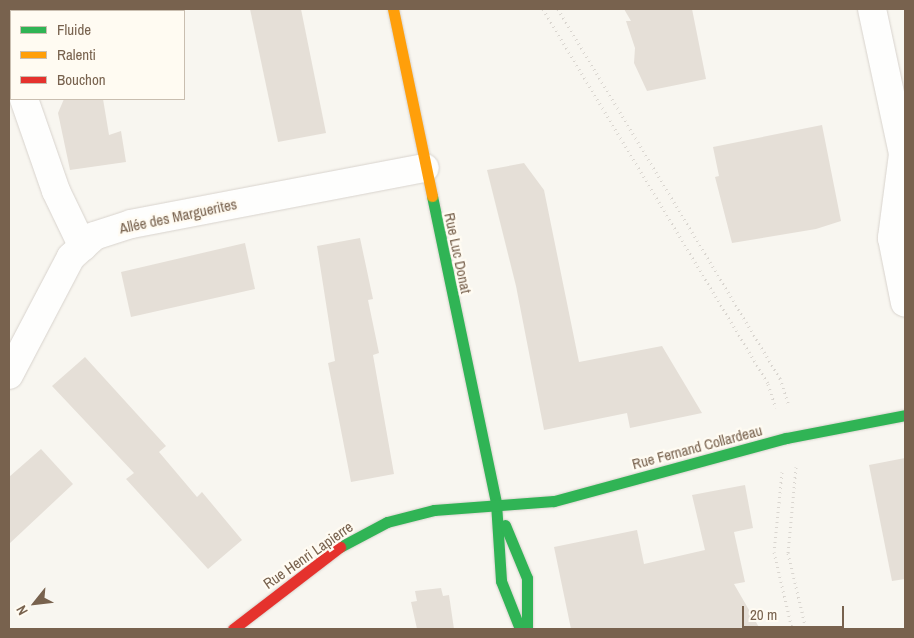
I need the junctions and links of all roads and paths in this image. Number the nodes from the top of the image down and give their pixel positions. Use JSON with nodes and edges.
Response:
{"nodes":[{"id":1,"x":393,"y":9,"type":"edge"},
{"id":2,"x":543,"y":9,"type":"edge"},
{"id":3,"x":558,"y":9,"type":"edge"},
{"id":4,"x":872,"y":9,"type":"edge"},
{"id":5,"x":24,"y":100,"type":"edge"},
{"id":6,"x":425,"y":168,"type":"junction"},
{"id":7,"x":83,"y":247,"type":"junction"},
{"id":8,"x":905,"y":303,"type":"edge"},
{"id":9,"x":9,"y":375,"type":"edge"},
{"id":10,"x":905,"y":415,"type":"edge"},
{"id":11,"x":799,"y":436,"type":"junction"},
{"id":12,"x":786,"y":438,"type":"junction"},
{"id":13,"x":496,"y":503,"type":"junction"},
{"id":14,"x":233,"y":629,"type":"edge"},
{"id":15,"x":520,"y":629,"type":"edge"},
{"id":16,"x":528,"y":629,"type":"edge"},
{"id":17,"x":792,"y":629,"type":"edge"},
{"id":18,"x":806,"y":629,"type":"edge"}],
"edges":[{"from":1,"to":6,"type":"street","name":"Rue Luc Donat"},
{"from":2,"to":12,"type":"path"},
{"from":3,"to":11,"type":"path"},
{"from":4,"to":8,"type":"street"},
{"from":5,"to":7,"type":"street"},
{"from":6,"to":7,"type":"street","name":"Allée des Marguerites"},
{"from":6,"to":13,"type":"street","name":"Rue Luc Donat"},
{"from":7,"to":9,"type":"street","name":"Allée des Marguerites"},
{"from":10,"to":11,"type":"street","name":"Rue Fernand Collardeau"},
{"from":11,"to":12,"type":"street","name":"Rue Fernand Collardeau"},
{"from":11,"to":18,"type":"path"},
{"from":12,"to":13,"type":"street","name":"Rue Fernand Collardeau"},
{"from":12,"to":17,"type":"path"},
{"from":13,"to":14,"type":"street","name":"Rue Henri Lapierre"},
{"from":13,"to":15,"type":"street","name":"Rue Luc Donat"},
{"from":13,"to":16,"type":"street","name":"Rue Luc Donat"}]}
